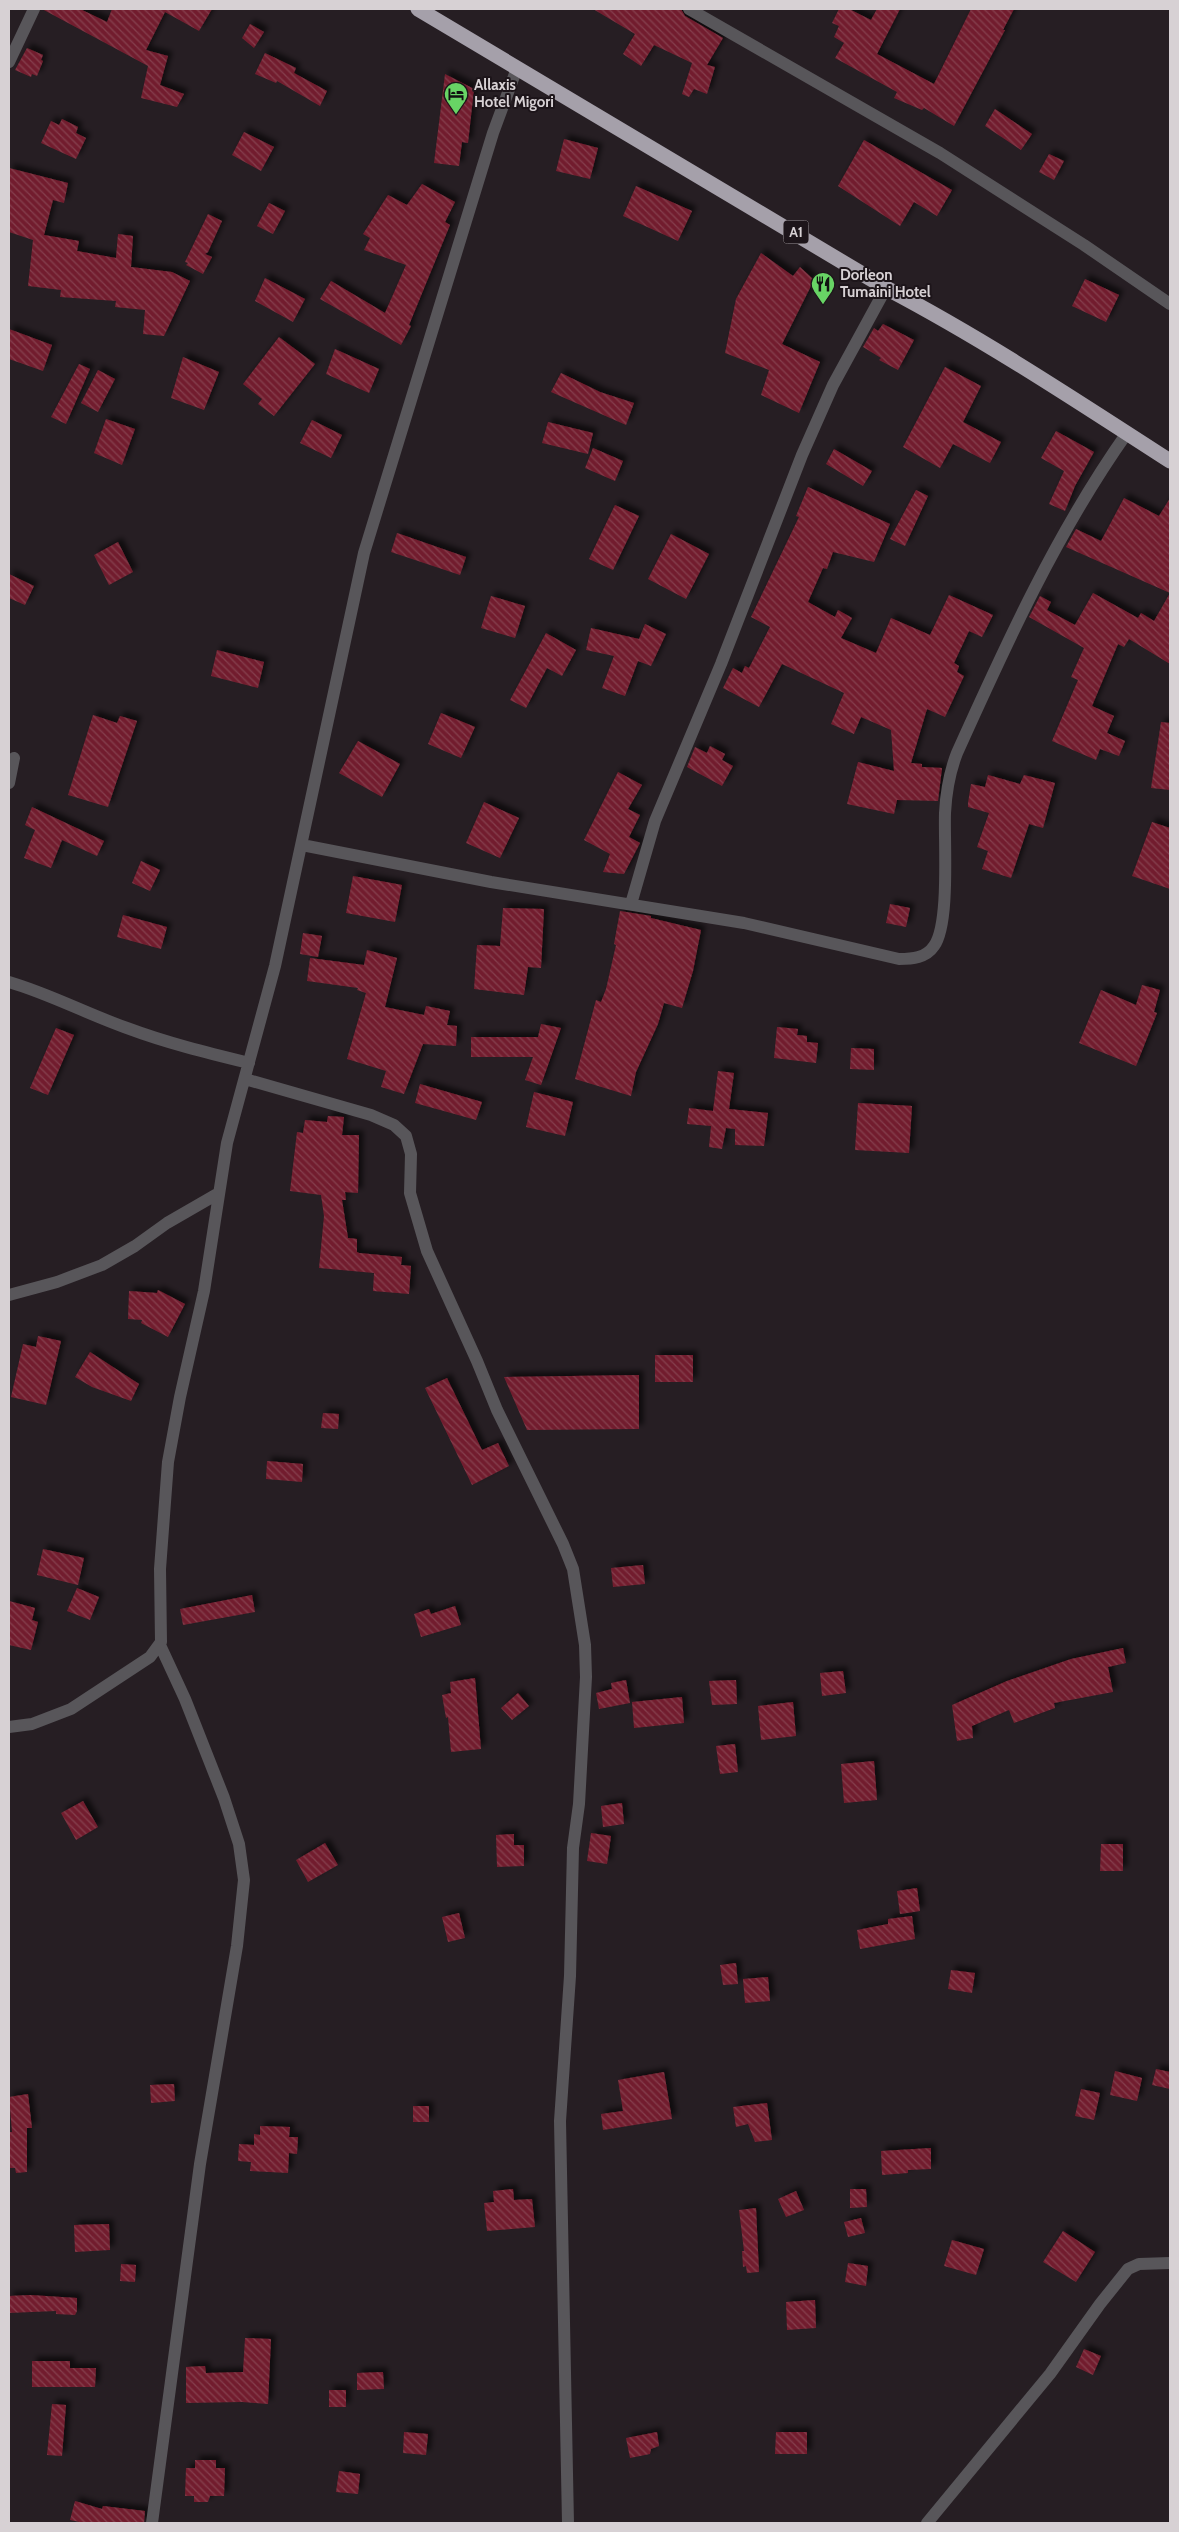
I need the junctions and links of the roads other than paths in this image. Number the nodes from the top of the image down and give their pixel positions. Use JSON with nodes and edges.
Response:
{"nodes":[{"id":1,"x":34,"y":9,"type":"edge"},
{"id":2,"x":418,"y":9,"type":"edge"},
{"id":3,"x":689,"y":9,"type":"edge"},
{"id":4,"x":9,"y":62,"type":"edge"},
{"id":5,"x":517,"y":68,"type":"junction"},
{"id":6,"x":886,"y":288,"type":"junction"},
{"id":7,"x":1170,"y":304,"type":"edge"},
{"id":8,"x":1127,"y":433,"type":"junction"},
{"id":9,"x":1170,"y":461,"type":"edge"},
{"id":10,"x":14,"y":758,"type":"dead end"},
{"id":11,"x":9,"y":783,"type":"edge"},
{"id":12,"x":302,"y":845,"type":"junction"},
{"id":13,"x":631,"y":904,"type":"junction"},
{"id":14,"x":9,"y":982,"type":"edge"},
{"id":15,"x":249,"y":1063,"type":"junction"},
{"id":16,"x":245,"y":1079,"type":"junction"},
{"id":17,"x":220,"y":1193,"type":"junction"},
{"id":18,"x":9,"y":1295,"type":"edge"},
{"id":19,"x":160,"y":1645,"type":"junction"},
{"id":20,"x":9,"y":1728,"type":"edge"},
{"id":21,"x":1170,"y":2263,"type":"edge"},
{"id":22,"x":152,"y":2523,"type":"edge"},
{"id":23,"x":568,"y":2523,"type":"edge"},
{"id":24,"x":927,"y":2523,"type":"edge"}],
"edges":[{"from":1,"to":4,"type":"street"},
{"from":2,"to":5,"type":"highway","number":"A1"},
{"from":3,"to":7,"type":"street"},
{"from":5,"to":6,"type":"highway","number":"A1"},
{"from":5,"to":12,"type":"street"},
{"from":6,"to":8,"type":"highway","number":"A1"},
{"from":6,"to":13,"type":"street"},
{"from":8,"to":9,"type":"highway","number":"A1"},
{"from":8,"to":13,"type":"street"},
{"from":10,"to":11,"type":"street"},
{"from":12,"to":13,"type":"street"},
{"from":12,"to":15,"type":"street"},
{"from":14,"to":15,"type":"street"},
{"from":15,"to":16,"type":"street"},
{"from":16,"to":17,"type":"street"},
{"from":16,"to":23,"type":"street"},
{"from":17,"to":18,"type":"street"},
{"from":17,"to":19,"type":"street"},
{"from":19,"to":20,"type":"street"},
{"from":19,"to":22,"type":"street"},
{"from":21,"to":24,"type":"street"}]}
